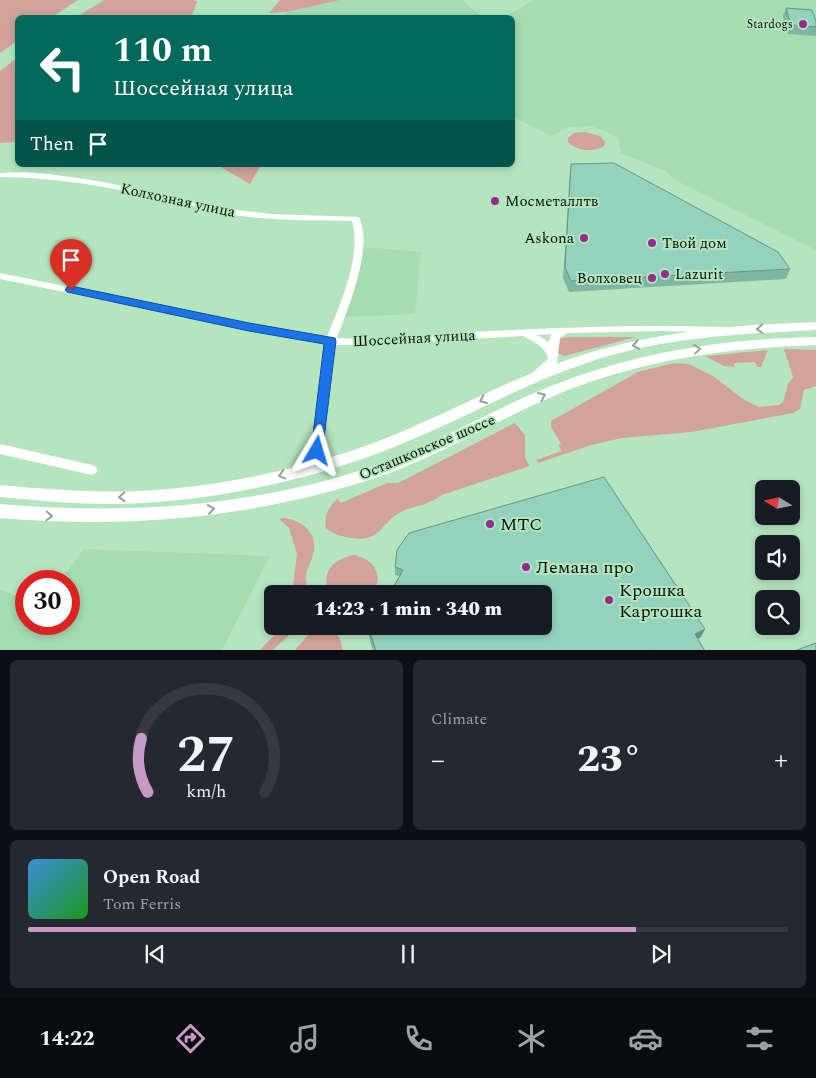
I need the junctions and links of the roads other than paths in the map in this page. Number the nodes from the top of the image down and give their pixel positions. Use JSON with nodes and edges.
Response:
{"nodes":[{"id":1,"x":0,"y":175,"type":"edge"},
{"id":2,"x":0,"y":276,"type":"edge"},
{"id":3,"x":816,"y":326,"type":"edge"},
{"id":4,"x":565,"y":330,"type":"junction"},
{"id":5,"x":736,"y":330,"type":"junction"},
{"id":6,"x":526,"y":332,"type":"junction"},
{"id":7,"x":785,"y":334,"type":"junction"},
{"id":8,"x":331,"y":341,"type":"junction"},
{"id":9,"x":816,"y":342,"type":"edge"},
{"id":10,"x":552,"y":352,"type":"junction"},
{"id":11,"x":528,"y":380,"type":"junction"},
{"id":12,"x":0,"y":449,"type":"edge"},
{"id":13,"x":317,"y":451,"type":"dead end"},
{"id":14,"x":92,"y":470,"type":"dead end"},
{"id":15,"x":0,"y":491,"type":"edge"},
{"id":16,"x":0,"y":512,"type":"edge"}],
"edges":[{"from":1,"to":8,"type":"street","name":"Колхозная улица"},
{"from":2,"to":8,"type":"street","name":"Шоссейная улица"},
{"from":3,"to":7,"type":"main road"},
{"from":4,"to":5,"type":"street","name":"Шоссейная улица"},
{"from":4,"to":6,"type":"street","name":"Шоссейная улица"},
{"from":4,"to":10,"type":"street"},
{"from":7,"to":5,"type":"main road","name":"Осташковское шоссе","one_way":true},
{"from":5,"to":11,"type":"main road","name":"Осташковское шоссе","one_way":true},
{"from":6,"to":8,"type":"street","name":"Шоссейная улица"},
{"from":6,"to":10,"type":"street"},
{"from":7,"to":9,"type":"main road"},
{"from":16,"to":7,"type":"main road","name":"Осташковское шоссе","one_way":true},
{"from":8,"to":13,"type":"street"},
{"from":10,"to":11,"type":"street"},
{"from":11,"to":15,"type":"main road","name":"Осташковское шоссе","one_way":true},
{"from":12,"to":14,"type":"street"}]}
